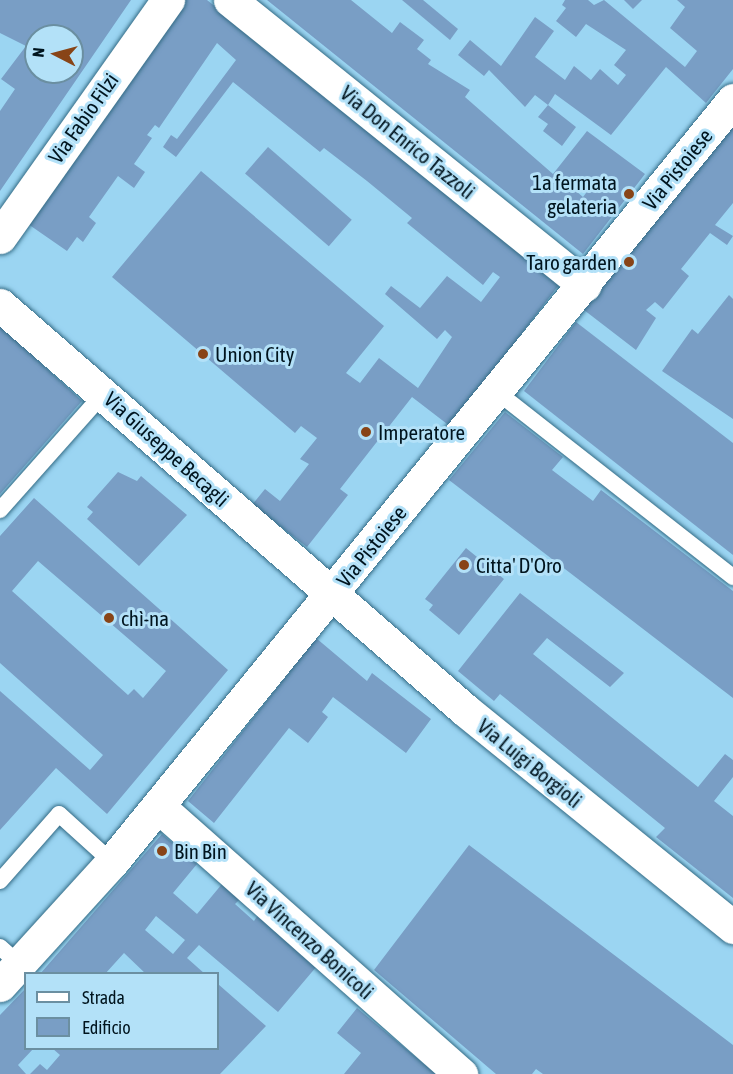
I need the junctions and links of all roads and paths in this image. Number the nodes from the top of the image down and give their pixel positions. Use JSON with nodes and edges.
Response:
{"nodes":[{"id":1,"x":168,"y":0,"type":"edge"},
{"id":2,"x":230,"y":0,"type":"edge"},
{"id":3,"x":733,"y":100,"type":"edge"},
{"id":4,"x":0,"y":237,"type":"edge"},
{"id":5,"x":585,"y":285,"type":"junction"},
{"id":6,"x":0,"y":305,"type":"edge"},
{"id":7,"x":497,"y":392,"type":"junction"},
{"id":8,"x":104,"y":393,"type":"junction"},
{"id":9,"x":0,"y":510,"type":"edge"},
{"id":10,"x":733,"y":577,"type":"edge"},
{"id":11,"x":331,"y":594,"type":"junction"},
{"id":12,"x":158,"y":806,"type":"junction"},
{"id":13,"x":112,"y":862,"type":"junction"},
{"id":14,"x":0,"y":881,"type":"edge"},
{"id":15,"x":733,"y":927,"type":"edge"},
{"id":16,"x":6,"y":965,"type":"edge"},
{"id":17,"x":461,"y":1074,"type":"edge"}],
"edges":[{"from":1,"to":4,"type":"street","name":"Via Fabio Filzi"},
{"from":2,"to":5,"type":"street","name":"Via Don Enrico Tazzoli"},
{"from":3,"to":5,"type":"street","name":"Via Pistoiese"},
{"from":5,"to":7,"type":"street","name":"Via Pistoiese"},
{"from":6,"to":8,"type":"street","name":"Via Giuseppe Becagli"},
{"from":7,"to":10,"type":"lane"},
{"from":7,"to":11,"type":"street","name":"Via Pistoiese"},
{"from":8,"to":9,"type":"lane"},
{"from":8,"to":11,"type":"street","name":"Via Giuseppe Becagli"},
{"from":11,"to":12,"type":"street","name":"Via Pistoiese"},
{"from":11,"to":15,"type":"street","name":"Via Luigi Borgioli"},
{"from":12,"to":13,"type":"street","name":"Via Pistoiese"},
{"from":12,"to":17,"type":"street","name":"Via Vincenzo Bonicoli"},
{"from":13,"to":14,"type":"lane"},
{"from":13,"to":16,"type":"street","name":"Via Pistoiese"}]}
